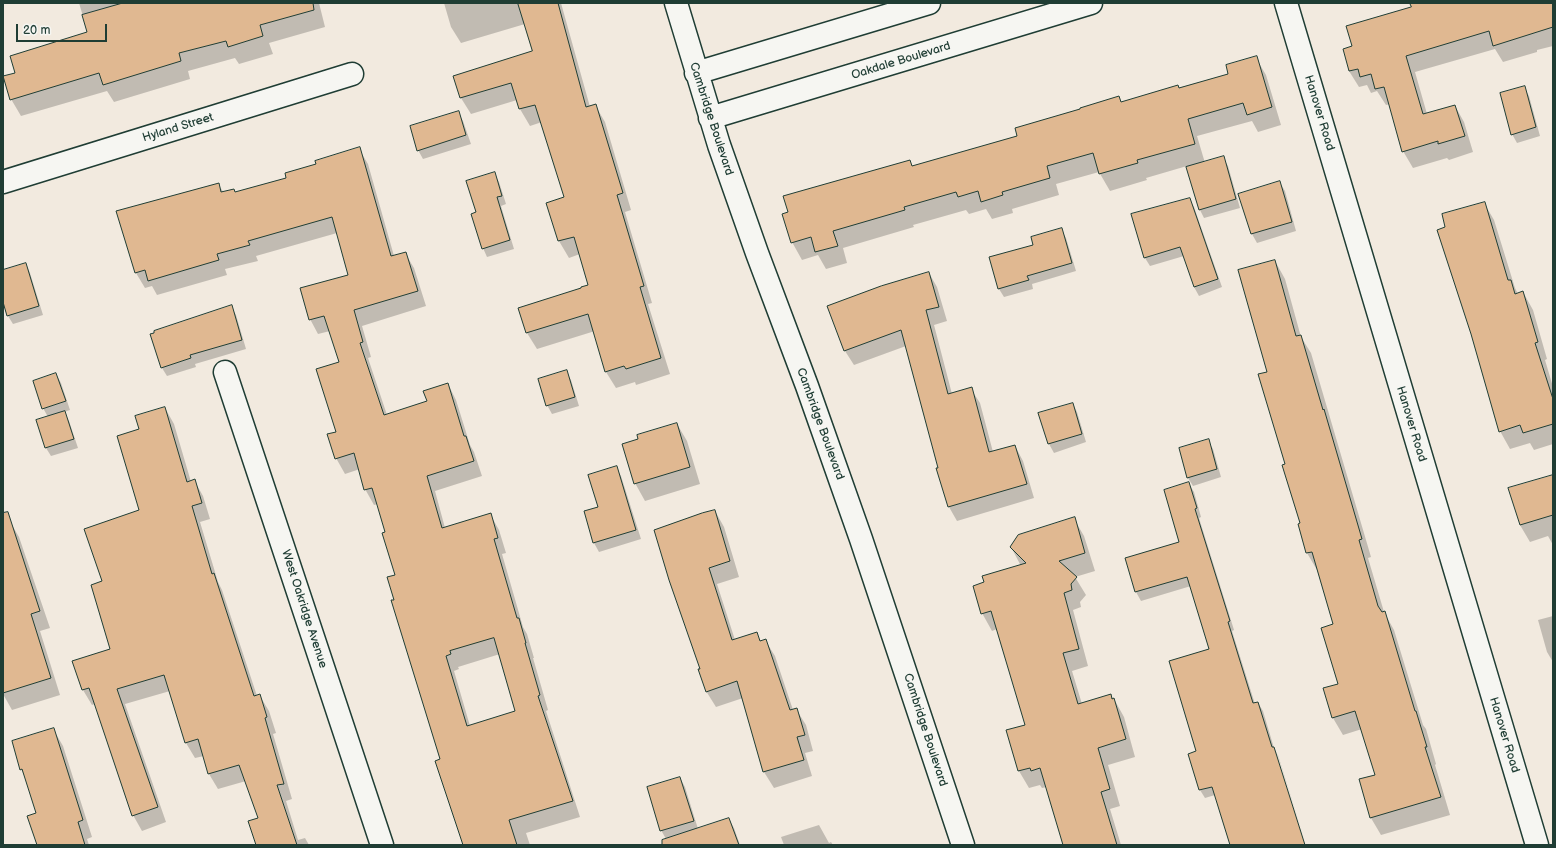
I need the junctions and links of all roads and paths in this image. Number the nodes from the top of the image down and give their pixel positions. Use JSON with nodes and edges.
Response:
{"nodes":[{"id":1,"x":676,"y":3,"type":"edge"},
{"id":2,"x":929,"y":3,"type":"edge"},
{"id":3,"x":1091,"y":3,"type":"edge"},
{"id":4,"x":1286,"y":3,"type":"edge"},
{"id":5,"x":352,"y":74,"type":"dead end"},
{"id":6,"x":696,"y":74,"type":"junction"},
{"id":7,"x":710,"y":118,"type":"junction"},
{"id":8,"x":3,"y":182,"type":"edge"},
{"id":9,"x":225,"y":372,"type":"dead end"},
{"id":10,"x":382,"y":845,"type":"edge"},
{"id":11,"x":963,"y":845,"type":"edge"},
{"id":12,"x":1537,"y":845,"type":"edge"}],
"edges":[{"from":1,"to":6,"type":"street","name":"Cambridge Boulevard"},
{"from":2,"to":6,"type":"street"},
{"from":3,"to":7,"type":"street","name":"Oakdale Boulevard"},
{"from":4,"to":12,"type":"street","name":"Hanover Road"},
{"from":5,"to":8,"type":"street","name":"Hyland Street"},
{"from":6,"to":7,"type":"street","name":"Cambridge Boulevard"},
{"from":7,"to":11,"type":"street","name":"Cambridge Boulevard"},
{"from":9,"to":10,"type":"street","name":"West Oakridge Avenue"}]}
